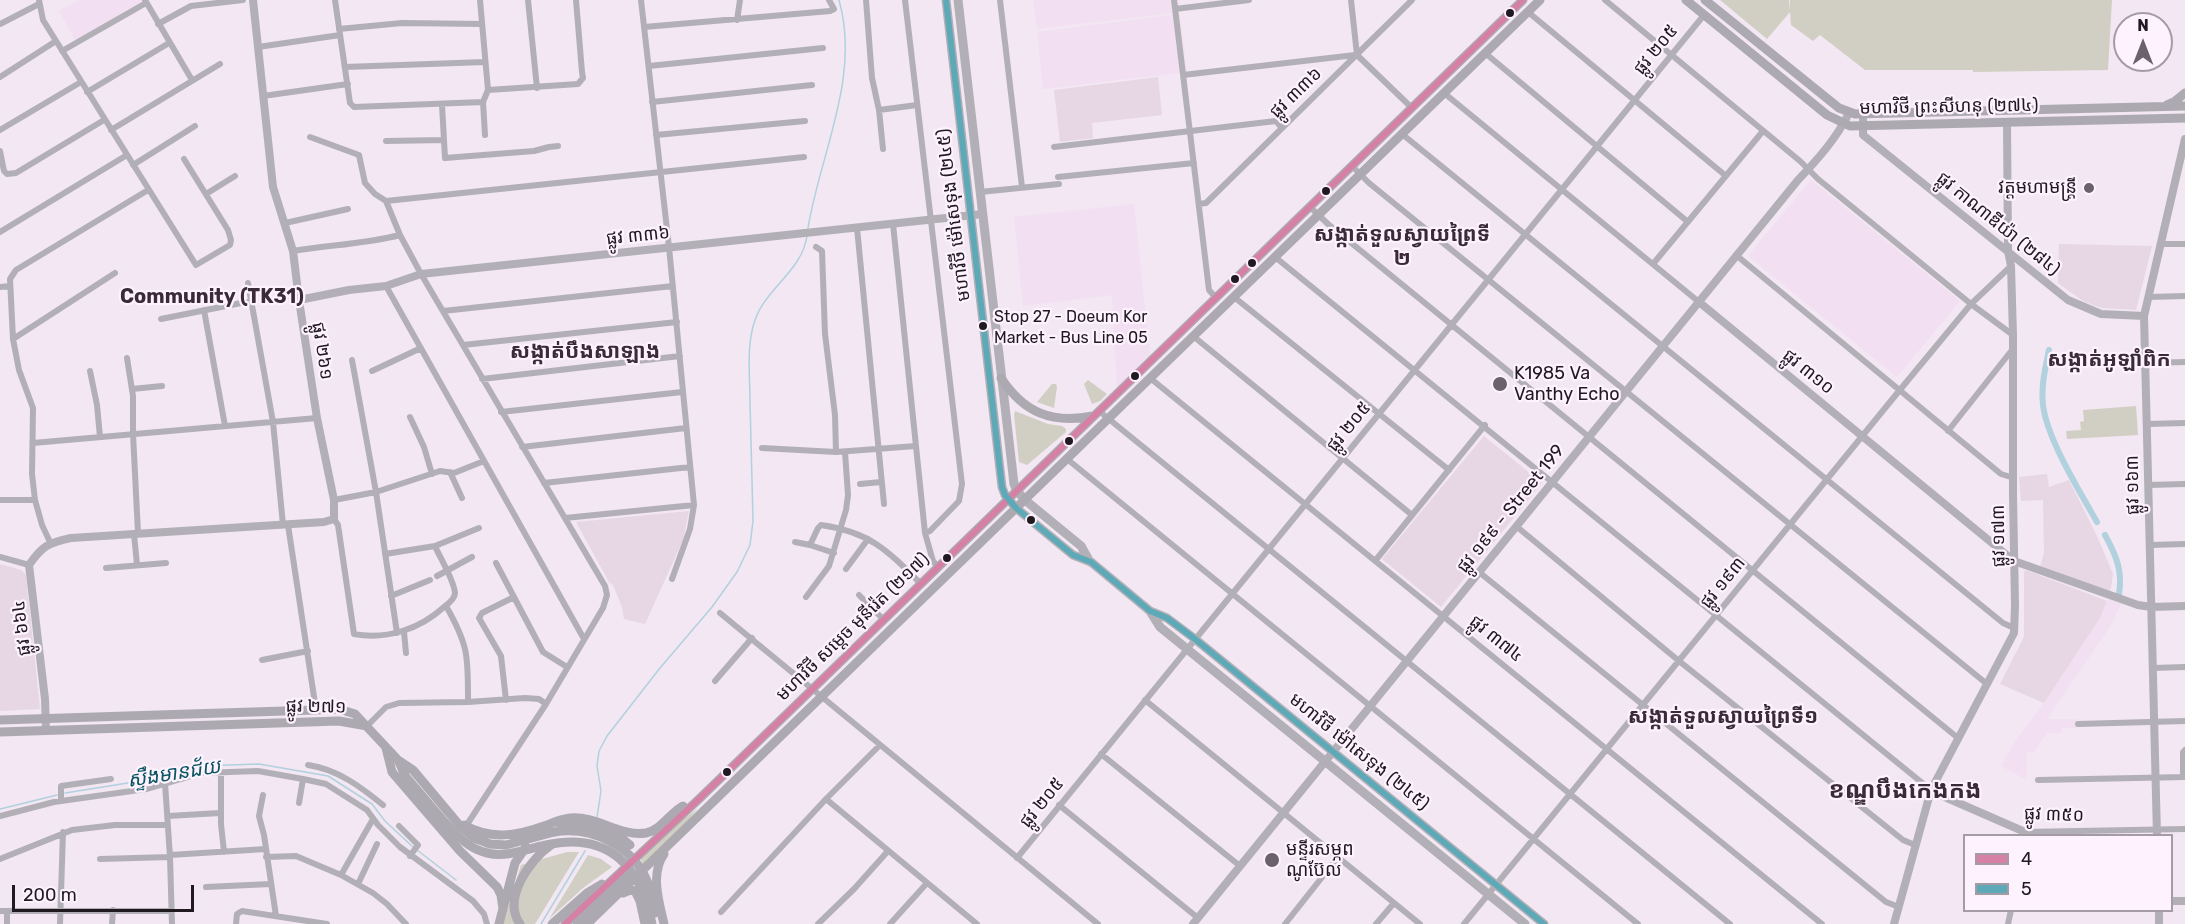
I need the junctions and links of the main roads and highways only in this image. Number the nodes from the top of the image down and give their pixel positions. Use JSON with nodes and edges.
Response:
{"nodes":[{"id":1,"x":946,"y":0,"type":"edge"},
{"id":2,"x":958,"y":0,"type":"edge"},
{"id":3,"x":1523,"y":0,"type":"edge"},
{"id":4,"x":1540,"y":0,"type":"edge"},
{"id":5,"x":1686,"y":0,"type":"edge"},
{"id":6,"x":1705,"y":0,"type":"edge"},
{"id":7,"x":2185,"y":93,"type":"edge"},
{"id":8,"x":2185,"y":106,"type":"edge"},
{"id":9,"x":2162,"y":107,"type":"junction"},
{"id":10,"x":2185,"y":118,"type":"edge"},
{"id":11,"x":1001,"y":378,"type":"junction"},
{"id":12,"x":1096,"y":414,"type":"junction"},
{"id":13,"x":1017,"y":491,"type":"junction"},
{"id":14,"x":1008,"y":500,"type":"junction"},
{"id":15,"x":1024,"y":500,"type":"junction"},
{"id":16,"x":1016,"y":508,"type":"junction"},
{"id":17,"x":1090,"y":562,"type":"junction"},
{"id":18,"x":1150,"y":611,"type":"junction"},
{"id":19,"x":0,"y":720,"type":"edge"},
{"id":20,"x":367,"y":726,"type":"junction"},
{"id":21,"x":0,"y":732,"type":"edge"},
{"id":22,"x":385,"y":746,"type":"junction"},
{"id":23,"x":398,"y":760,"type":"junction"},
{"id":24,"x":699,"y":799,"type":"junction"},
{"id":25,"x":451,"y":816,"type":"junction"},
{"id":26,"x":548,"y":831,"type":"junction"},
{"id":27,"x":555,"y":843,"type":"junction"},
{"id":28,"x":670,"y":844,"type":"junction"},
{"id":29,"x":630,"y":845,"type":"dead end"},
{"id":30,"x":626,"y":877,"type":"dead end"},
{"id":31,"x":612,"y":879,"type":"junction"},
{"id":32,"x":618,"y":895,"type":"junction"},
{"id":33,"x":501,"y":916,"type":"edge"},
{"id":34,"x":588,"y":923,"type":"edge"},
{"id":35,"x":520,"y":924,"type":"edge"},
{"id":36,"x":552,"y":924,"type":"edge"},
{"id":37,"x":565,"y":924,"type":"edge"},
{"id":38,"x":577,"y":924,"type":"edge"},
{"id":39,"x":645,"y":924,"type":"edge"},
{"id":40,"x":652,"y":924,"type":"edge"},
{"id":41,"x":658,"y":924,"type":"edge"},
{"id":42,"x":663,"y":924,"type":"edge"},
{"id":43,"x":1525,"y":924,"type":"edge"},
{"id":44,"x":1544,"y":924,"type":"edge"}],
"edges":[{"from":1,"to":14,"type":"main road","name":"មហាវិថី ម៉ៅសេទុង (២៤៥)"},
{"from":2,"to":11,"type":"main road","name":"មហាវិថី ម៉ៅសេទុង (២៤៥)"},
{"from":3,"to":12,"type":"main road","name":"មហាវិថី សម្តេច មុនីរ៉េត (២១៧)"},
{"from":4,"to":15,"type":"main road","name":"មហាវិថី សម្តេច មុនីរ៉េត (២១៧)"},
{"from":5,"to":10,"type":"main road","name":"មហាវិថី ព្រះសីហនុ (២៧៤)"},
{"from":6,"to":9,"type":"main road","name":"មហាវិថី ព្រះសីហនុ (២៧៤)"},
{"from":7,"to":9,"type":"main road"},
{"from":8,"to":9,"type":"main road","name":"មហាវិថី ព្រះសីហនុ (២៧៤)"},
{"from":11,"to":12,"type":"main road"},
{"from":11,"to":13,"type":"main road","name":"មហាវិថី ម៉ៅសេទុង (២៤៥)"},
{"from":12,"to":13,"type":"main road","name":"មហាវិថី សម្តេច មុនីរ៉េត (២១៧)"},
{"from":13,"to":14,"type":"main road","name":"មហាវិថី សម្តេច មុនីរ៉េត (២១៧)"},
{"from":13,"to":15,"type":"main road","name":"មហាវិថី ម៉ៅសេទុង (២៤៥)"},
{"from":14,"to":16,"type":"main road","name":"មហាវិថី ម៉ៅសេទុង (២៤៥)"},
{"from":14,"to":24,"type":"main road","name":"មហាវិថី សម្តេច មុនីរ៉េត (២១៧)"},
{"from":15,"to":16,"type":"main road","name":"មហាវិថី សម្តេច មុនីរ៉េត (២១៧)"},
{"from":15,"to":17,"type":"main road","name":"មហាវិថី ម៉ៅសេទុង (២៤៥)"},
{"from":16,"to":17,"type":"main road","name":"មហាវិថី ម៉ៅសេទុង (២៤៥)"},
{"from":16,"to":28,"type":"main road","name":"មហាវិថី សម្តេច មុនីរ៉េត (២១៧)"},
{"from":17,"to":18,"type":"main road","name":"មហាវិថី ម៉ៅសេទុង (២៤៥)"},
{"from":18,"to":43,"type":"main road","name":"មហាវិថី ម៉ៅសេទុង (២៤៥)"},
{"from":18,"to":44,"type":"main road","name":"មហាវិថី ម៉ៅសេទុង (២៤៥)"},
{"from":19,"to":20,"type":"main road","name":"ផ្លូវ ២៧១"},
{"from":20,"to":21,"type":"main road","name":"ផ្លូវ ២៧១"},
{"from":20,"to":22,"type":"main road"},
{"from":22,"to":23,"type":"main road"},
{"from":22,"to":33,"type":"main road"},
{"from":23,"to":25,"type":"main road"},
{"from":23,"to":27,"type":"main road","bridge":true},
{"from":24,"to":26,"type":"main road"},
{"from":24,"to":31,"type":"main road","name":"មហាវិថី សម្តេច មុនីរ៉េត (២១៧)"},
{"from":25,"to":26,"type":"main road"},
{"from":25,"to":26,"type":"main road"},
{"from":26,"to":29,"type":"main road"},
{"from":26,"to":33,"type":"main road"},
{"from":26,"to":41,"type":"main road","bridge":true},
{"from":27,"to":35,"type":"main road"},
{"from":27,"to":40,"type":"main road","bridge":true},
{"from":28,"to":32,"type":"main road","name":"មហាវិថី សម្តេច មុនីរ៉េត (២១៧)"},
{"from":28,"to":42,"type":"main road"},
{"from":30,"to":38,"type":"main road"},
{"from":31,"to":36,"type":"main road"},
{"from":31,"to":37,"type":"main road","name":"មហាវិថី សម្តេច មុនីរ៉េត (២១៧)"},
{"from":32,"to":34,"type":"main road","name":"មហាវិថី សម្តេច មុនីរ៉េត (២១៧)"},
{"from":32,"to":39,"type":"main road"}]}
